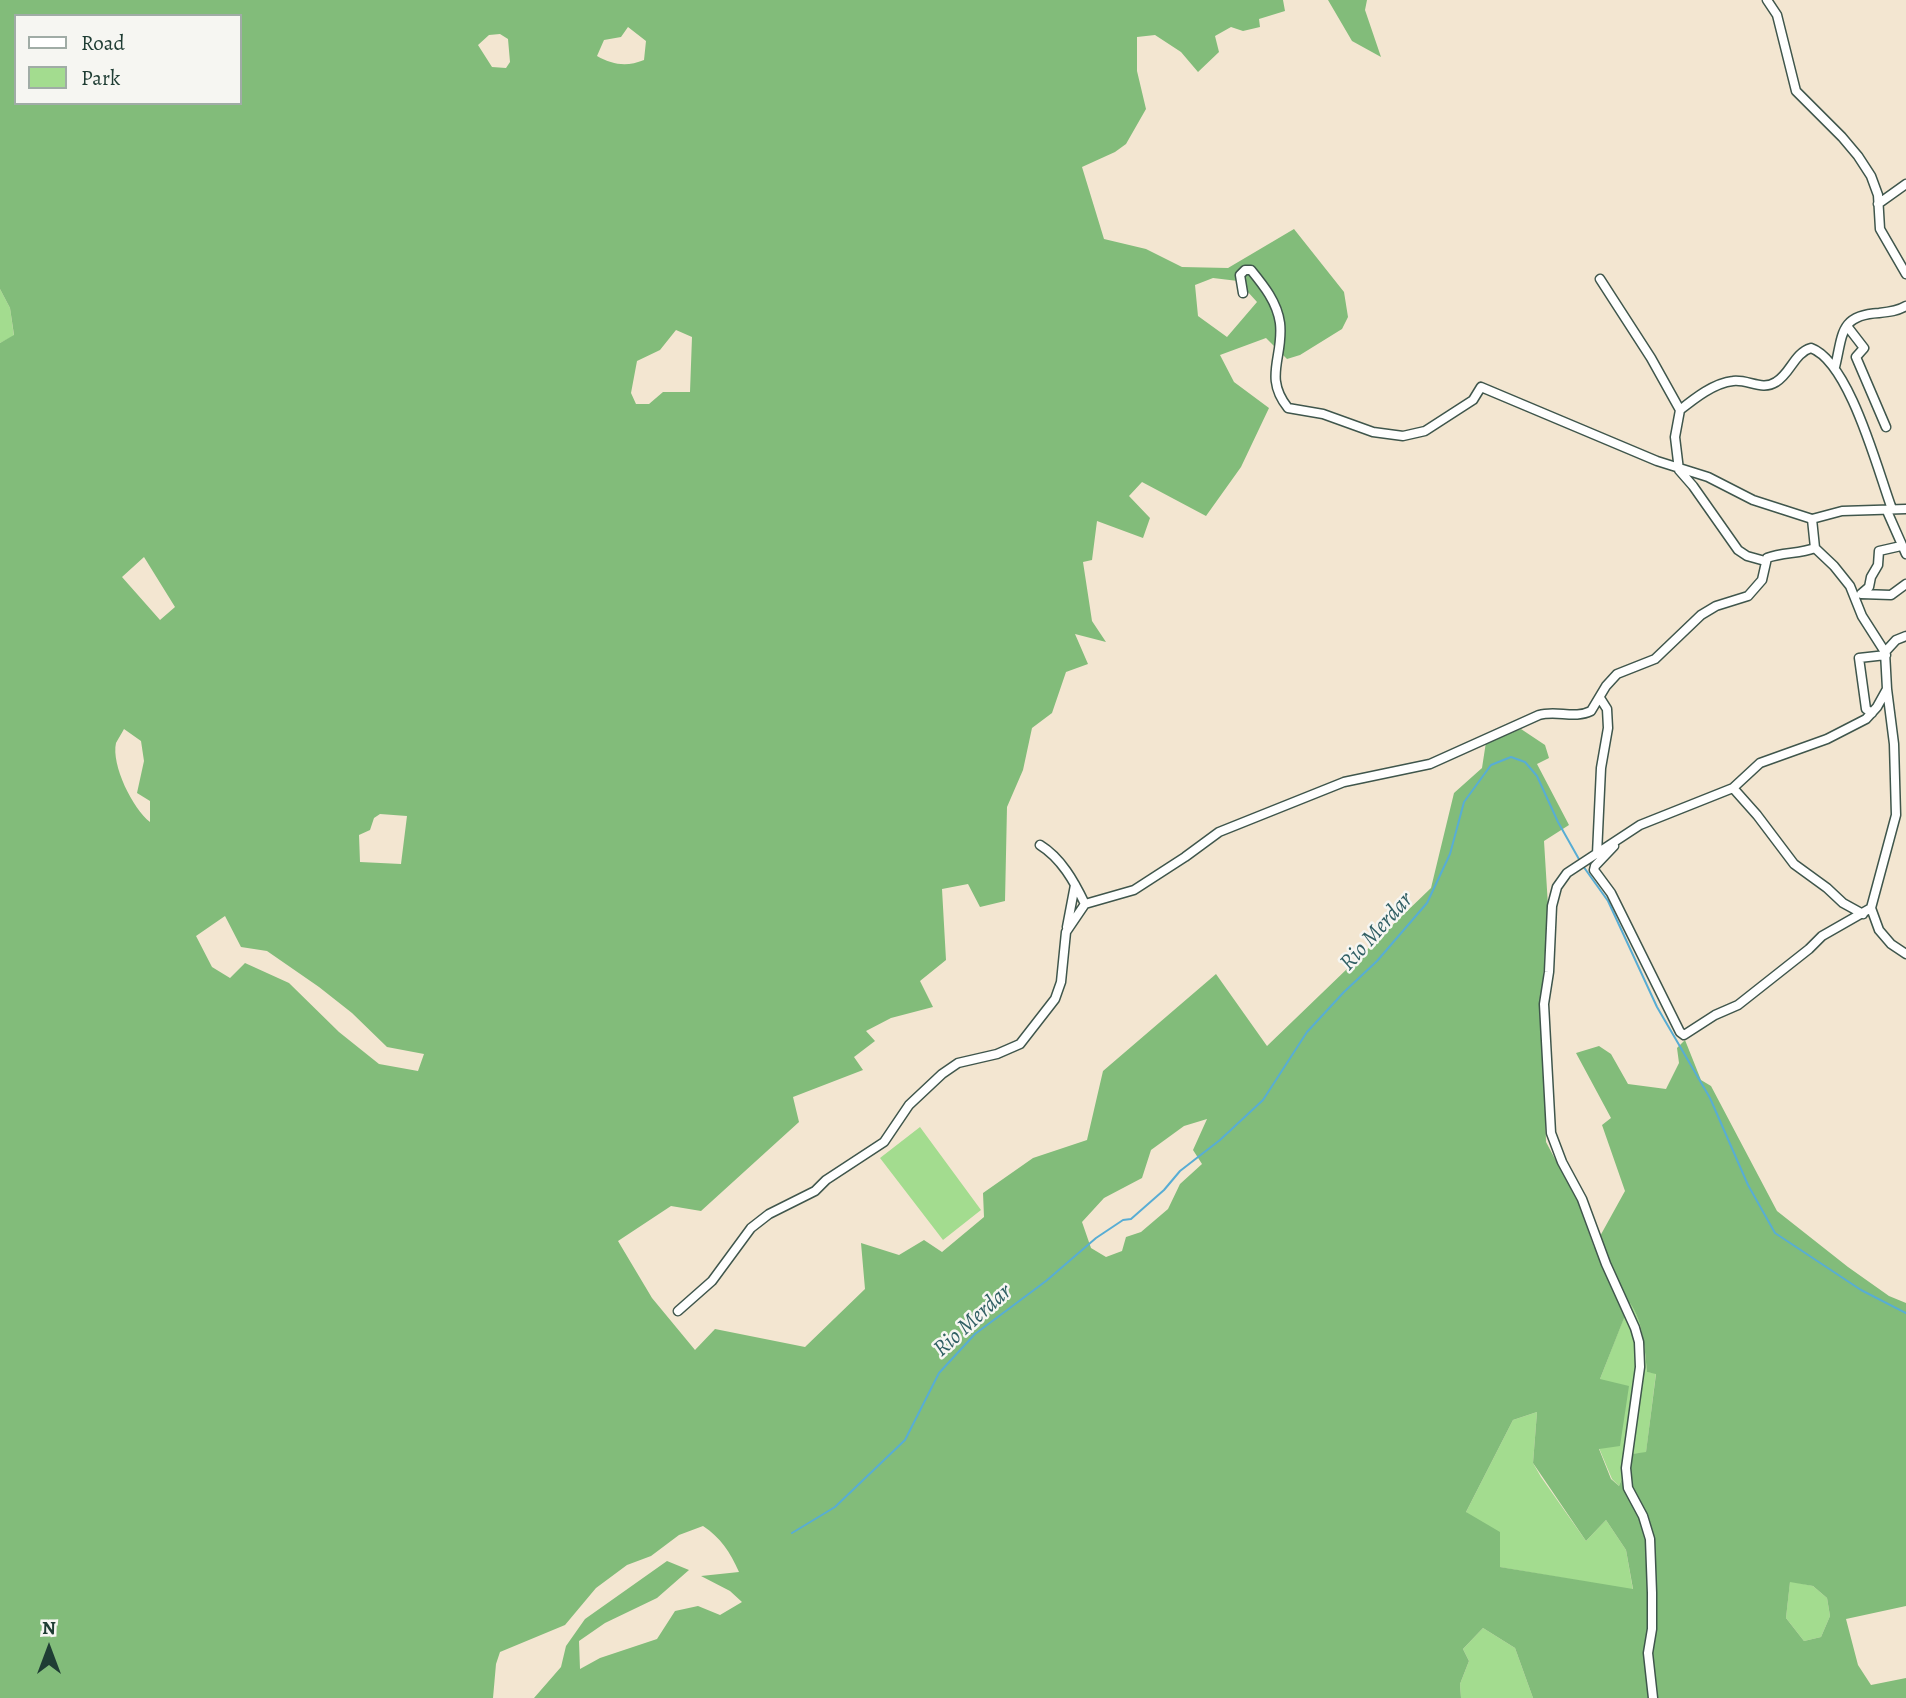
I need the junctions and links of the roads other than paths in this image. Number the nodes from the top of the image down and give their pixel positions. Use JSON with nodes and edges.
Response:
{"nodes":[{"id":1,"x":1767,"y":0,"type":"edge"},
{"id":2,"x":1906,"y":184,"type":"edge"},
{"id":3,"x":1878,"y":204,"type":"junction"},
{"id":4,"x":1906,"y":274,"type":"edge"},
{"id":5,"x":1600,"y":279,"type":"dead end"},
{"id":6,"x":1243,"y":293,"type":"dead end"},
{"id":7,"x":1906,"y":306,"type":"edge"},
{"id":8,"x":1847,"y":326,"type":"junction"},
{"id":9,"x":1835,"y":367,"type":"junction"},
{"id":10,"x":1680,"y":410,"type":"junction"},
{"id":11,"x":1886,"y":427,"type":"dead end"},
{"id":12,"x":1679,"y":468,"type":"junction"},
{"id":13,"x":1906,"y":509,"type":"edge"},
{"id":14,"x":1889,"y":510,"type":"junction"},
{"id":15,"x":1812,"y":519,"type":"junction"},
{"id":16,"x":1815,"y":548,"type":"junction"},
{"id":17,"x":1903,"y":550,"type":"edge"},
{"id":18,"x":1765,"y":561,"type":"junction"},
{"id":19,"x":1906,"y":584,"type":"edge"},
{"id":20,"x":1858,"y":594,"type":"junction"},
{"id":21,"x":1906,"y":636,"type":"edge"},
{"id":22,"x":1886,"y":653,"type":"junction"},
{"id":23,"x":1887,"y":689,"type":"junction"},
{"id":24,"x":1600,"y":698,"type":"junction"},
{"id":25,"x":1872,"y":713,"type":"junction"},
{"id":26,"x":1733,"y":788,"type":"junction"},
{"id":27,"x":1596,"y":835,"type":"junction"},
{"id":28,"x":1615,"y":842,"type":"junction"},
{"id":29,"x":1040,"y":845,"type":"dead end"},
{"id":30,"x":1597,"y":854,"type":"junction"},
{"id":31,"x":1075,"y":885,"type":"junction"},
{"id":32,"x":1085,"y":904,"type":"junction"},
{"id":33,"x":1871,"y":908,"type":"junction"},
{"id":34,"x":1863,"y":914,"type":"junction"},
{"id":35,"x":1066,"y":932,"type":"junction"},
{"id":36,"x":1906,"y":954,"type":"edge"},
{"id":37,"x":678,"y":1311,"type":"dead end"},
{"id":38,"x":1653,"y":1698,"type":"edge"}],
"edges":[{"from":1,"to":3,"type":"street"},
{"from":2,"to":3,"type":"street"},
{"from":3,"to":4,"type":"street"},
{"from":5,"to":10,"type":"street"},
{"from":6,"to":12,"type":"street"},
{"from":7,"to":8,"type":"street"},
{"from":8,"to":9,"type":"street"},
{"from":8,"to":11,"type":"street"},
{"from":9,"to":10,"type":"street"},
{"from":9,"to":14,"type":"street"},
{"from":10,"to":12,"type":"street"},
{"from":12,"to":15,"type":"street"},
{"from":12,"to":18,"type":"street"},
{"from":13,"to":14,"type":"street"},
{"from":14,"to":15,"type":"street"},
{"from":14,"to":17,"type":"street"},
{"from":15,"to":16,"type":"street"},
{"from":16,"to":18,"type":"street"},
{"from":16,"to":20,"type":"street"},
{"from":17,"to":20,"type":"street"},
{"from":18,"to":24,"type":"street"},
{"from":19,"to":20,"type":"street"},
{"from":20,"to":22,"type":"street"},
{"from":21,"to":22,"type":"street"},
{"from":22,"to":23,"type":"street"},
{"from":22,"to":25,"type":"street"},
{"from":23,"to":25,"type":"street"},
{"from":23,"to":33,"type":"street"},
{"from":24,"to":27,"type":"street"},
{"from":24,"to":32,"type":"street"},
{"from":25,"to":26,"type":"street"},
{"from":26,"to":28,"type":"street"},
{"from":26,"to":34,"type":"street"},
{"from":27,"to":28,"type":"street"},
{"from":27,"to":30,"type":"street"},
{"from":28,"to":30,"type":"street"},
{"from":28,"to":34,"type":"street"},
{"from":29,"to":31,"type":"street"},
{"from":30,"to":38,"type":"street"},
{"from":31,"to":32,"type":"street"},
{"from":31,"to":35,"type":"street"},
{"from":32,"to":35,"type":"street"},
{"from":33,"to":34,"type":"street"},
{"from":33,"to":36,"type":"street"},
{"from":35,"to":37,"type":"street"}]}
